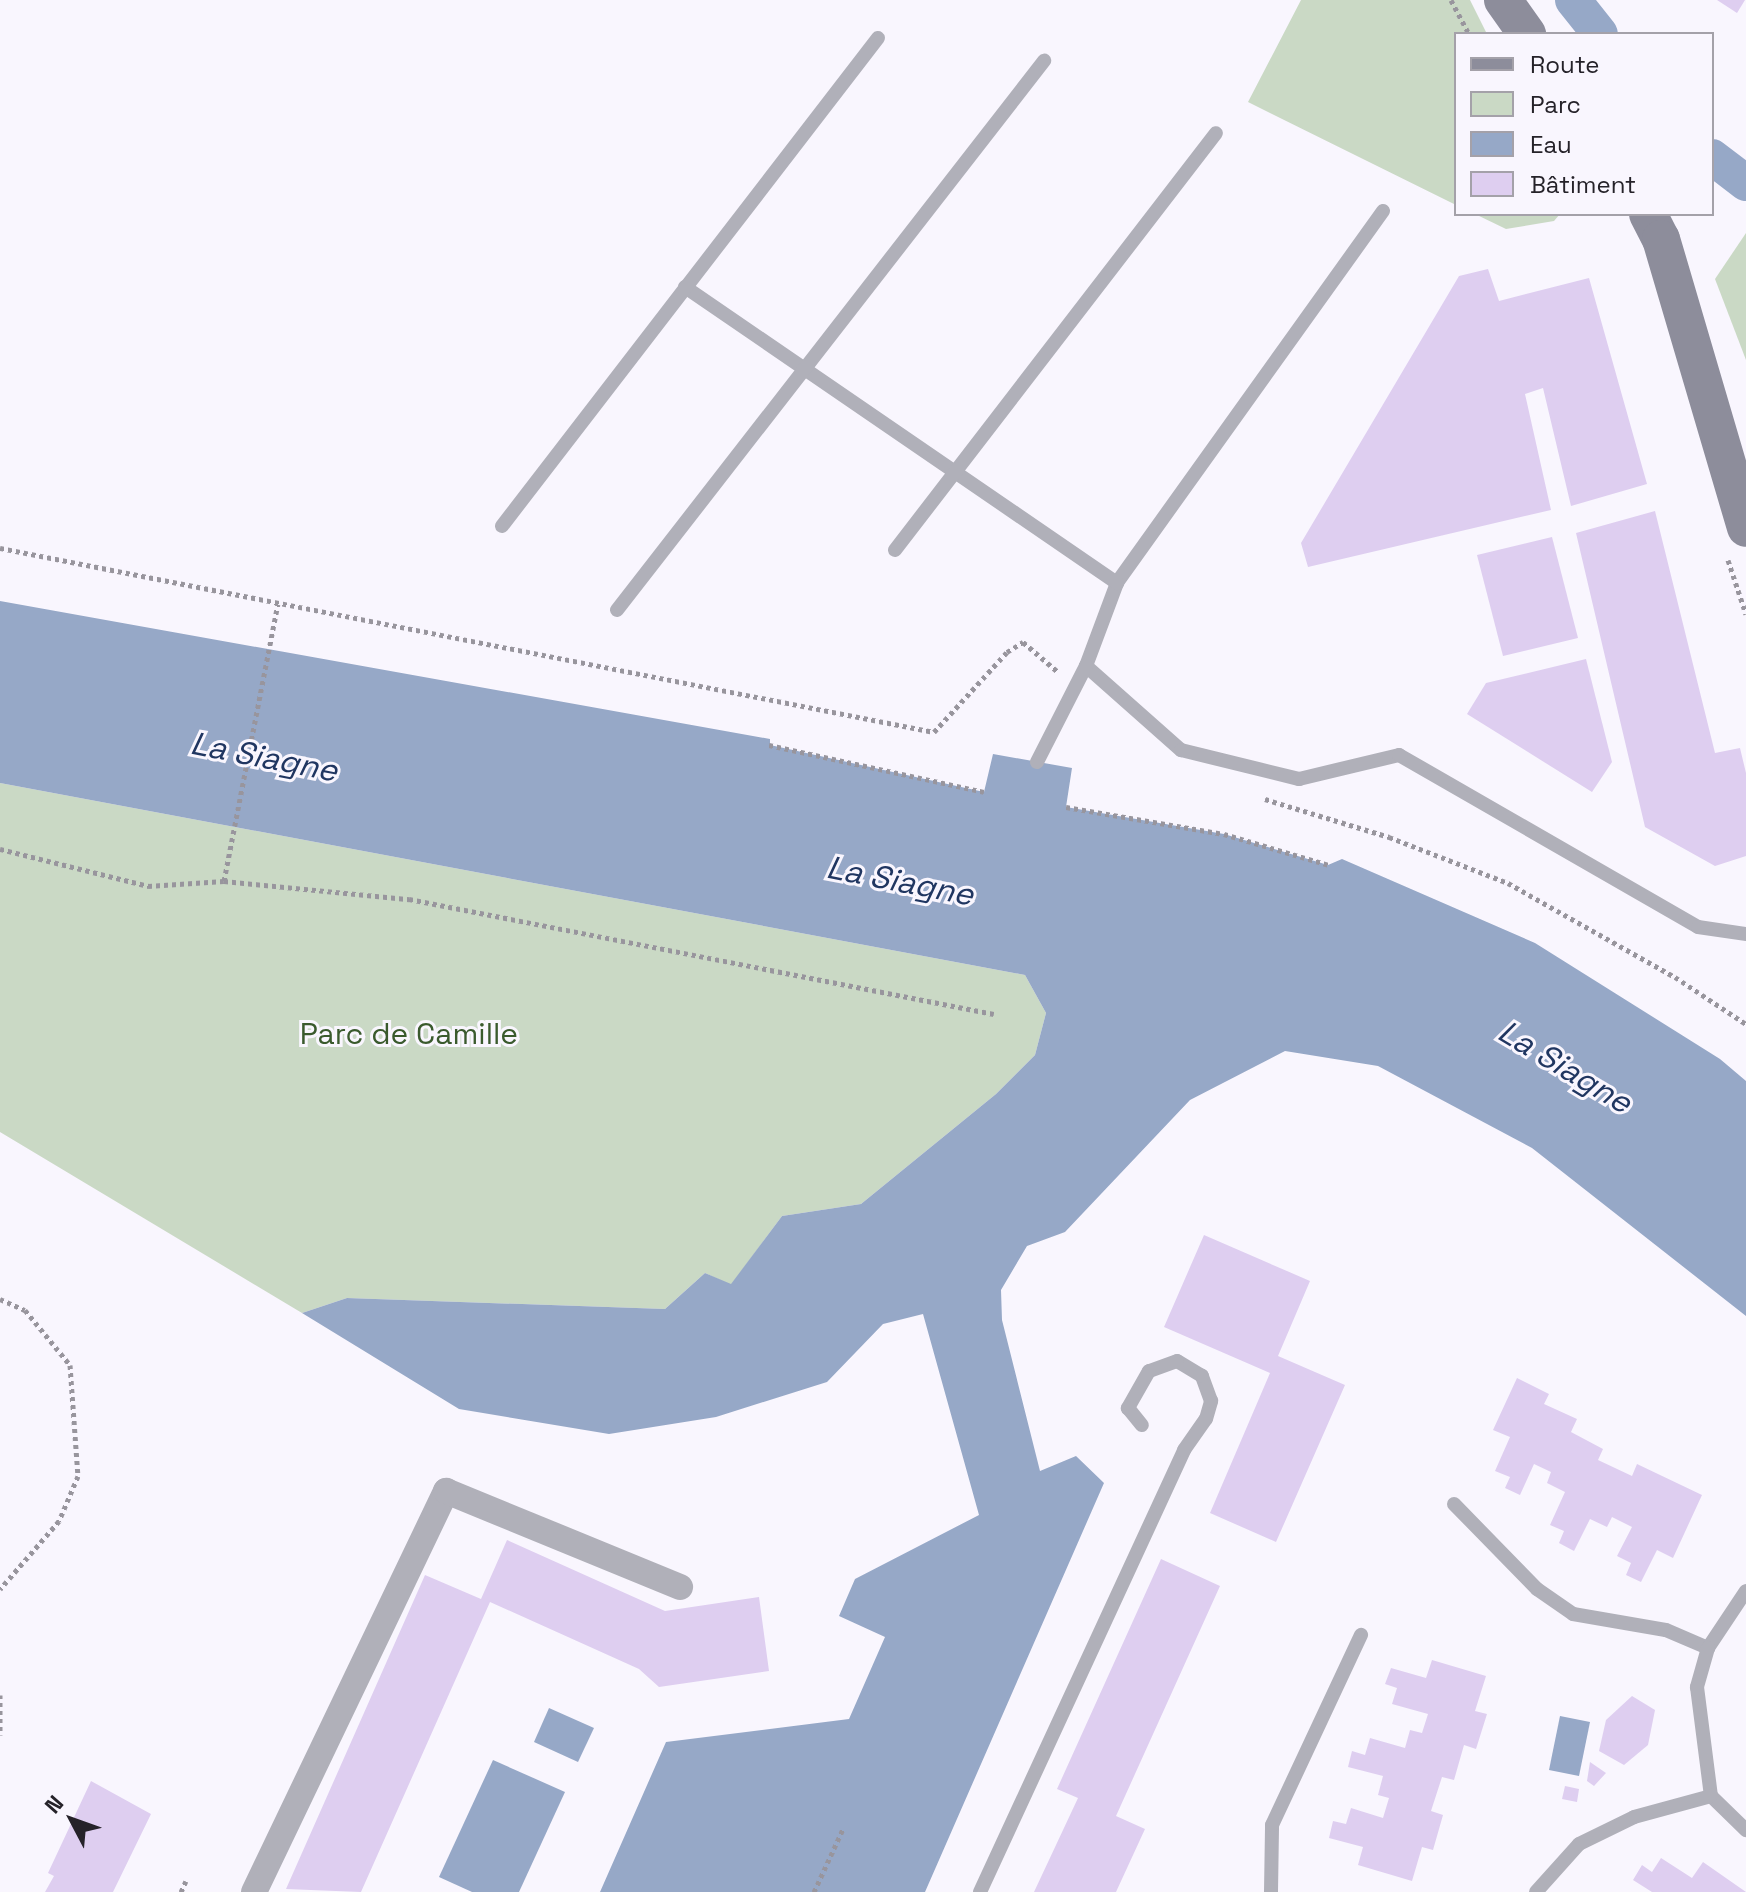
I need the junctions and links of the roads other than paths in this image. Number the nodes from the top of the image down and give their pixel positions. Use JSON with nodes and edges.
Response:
{"nodes":[{"id":1,"x":1503,"y":0,"type":"edge"},
{"id":2,"x":1526,"y":32,"type":"edge"},
{"id":3,"x":878,"y":38,"type":"dead end"},
{"id":4,"x":1044,"y":61,"type":"dead end"},
{"id":5,"x":1216,"y":133,"type":"dead end"},
{"id":6,"x":1383,"y":211,"type":"dead end"},
{"id":7,"x":1649,"y":216,"type":"edge"},
{"id":8,"x":685,"y":287,"type":"junction"},
{"id":9,"x":804,"y":369,"type":"junction"},
{"id":10,"x":956,"y":473,"type":"junction"},
{"id":11,"x":502,"y":526,"type":"dead end"},
{"id":12,"x":1746,"y":528,"type":"edge"},
{"id":13,"x":895,"y":550,"type":"dead end"},
{"id":14,"x":1117,"y":583,"type":"junction"},
{"id":15,"x":617,"y":610,"type":"dead end"},
{"id":16,"x":1086,"y":666,"type":"junction"},
{"id":17,"x":1037,"y":762,"type":"dead end"},
{"id":18,"x":1746,"y":934,"type":"edge"},
{"id":19,"x":1142,"y":1425,"type":"dead end"},
{"id":20,"x":1454,"y":1504,"type":"dead end"},
{"id":21,"x":680,"y":1587,"type":"dead end"},
{"id":22,"x":1746,"y":1591,"type":"edge"},
{"id":23,"x":1361,"y":1635,"type":"dead end"},
{"id":24,"x":1708,"y":1648,"type":"junction"},
{"id":25,"x":1711,"y":1796,"type":"junction"},
{"id":26,"x":1746,"y":1830,"type":"edge"},
{"id":27,"x":254,"y":1892,"type":"edge"},
{"id":28,"x":980,"y":1892,"type":"edge"},
{"id":29,"x":1271,"y":1892,"type":"edge"},
{"id":30,"x":1536,"y":1892,"type":"edge"}],
"edges":[{"from":1,"to":2,"type":"main road"},
{"from":3,"to":8,"type":"lane"},
{"from":4,"to":9,"type":"lane"},
{"from":5,"to":10,"type":"lane"},
{"from":6,"to":14,"type":"lane"},
{"from":7,"to":12,"type":"main road"},
{"from":8,"to":9,"type":"lane"},
{"from":8,"to":11,"type":"lane"},
{"from":9,"to":10,"type":"lane"},
{"from":9,"to":15,"type":"lane"},
{"from":10,"to":13,"type":"lane"},
{"from":10,"to":14,"type":"lane"},
{"from":14,"to":16,"type":"lane"},
{"from":16,"to":17,"type":"lane"},
{"from":16,"to":18,"type":"lane"},
{"from":19,"to":28,"type":"lane"},
{"from":20,"to":24,"type":"lane"},
{"from":21,"to":27,"type":"street"},
{"from":22,"to":24,"type":"lane"},
{"from":23,"to":29,"type":"lane"},
{"from":24,"to":25,"type":"lane"},
{"from":25,"to":26,"type":"lane"},
{"from":25,"to":30,"type":"lane"}]}
